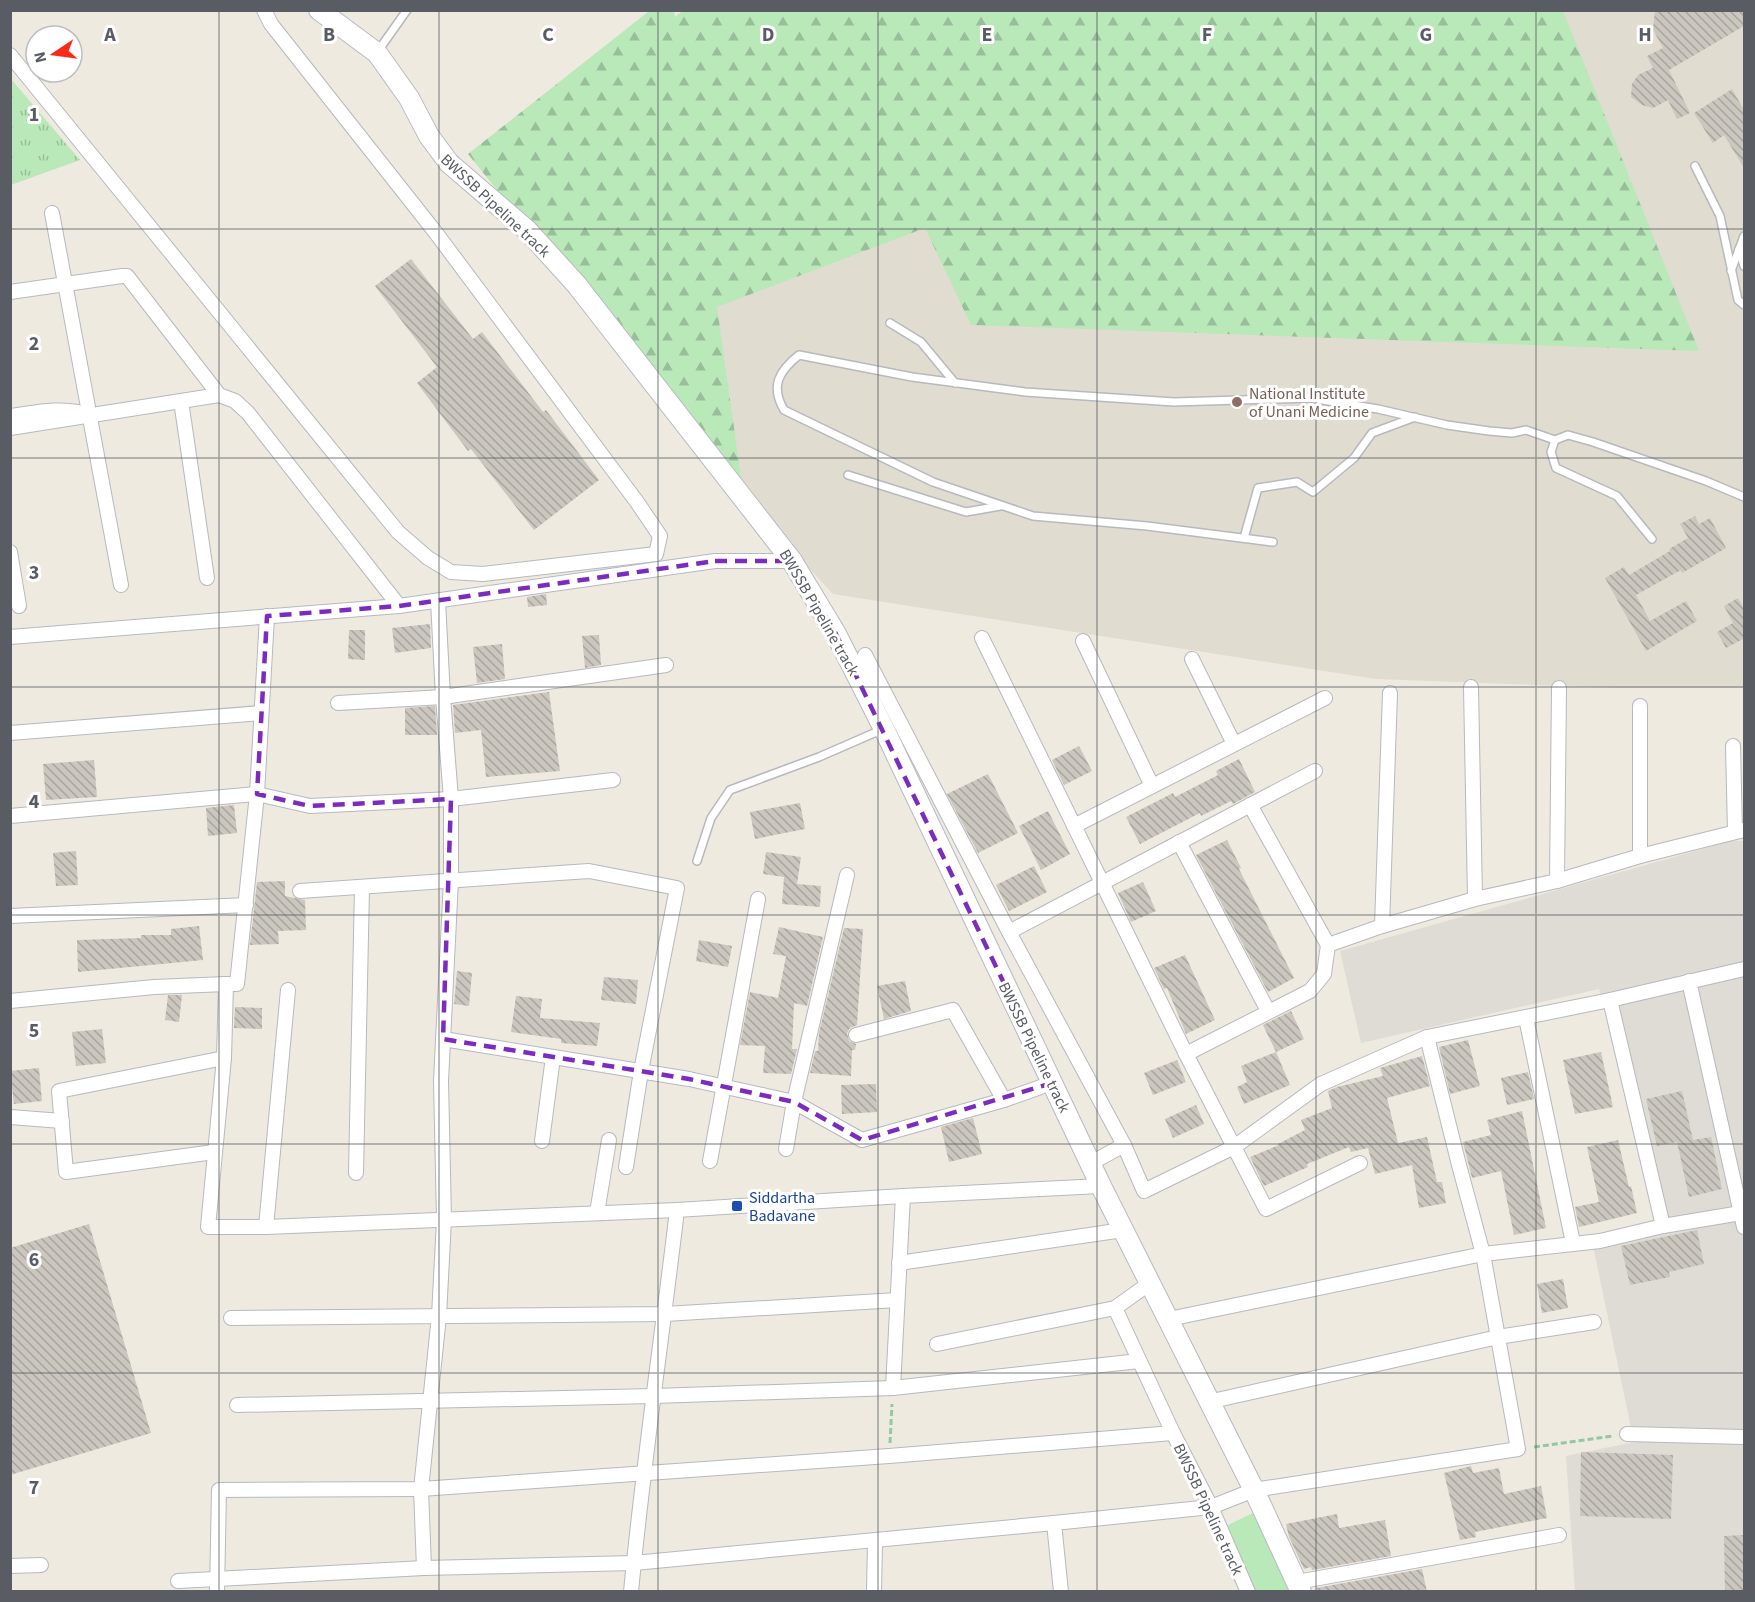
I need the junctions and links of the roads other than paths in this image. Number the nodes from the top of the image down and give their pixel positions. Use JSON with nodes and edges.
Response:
{"nodes":[{"id":1,"x":264,"y":10,"type":"edge"},
{"id":2,"x":319,"y":10,"type":"edge"},
{"id":3,"x":407,"y":10,"type":"edge"},
{"id":4,"x":377,"y":53,"type":"junction"},
{"id":5,"x":10,"y":55,"type":"edge"},
{"id":6,"x":1695,"y":166,"type":"dead end"},
{"id":7,"x":52,"y":213,"type":"dead end"},
{"id":8,"x":1744,"y":236,"type":"edge"},
{"id":9,"x":1739,"y":249,"type":"junction"},
{"id":10,"x":1744,"y":266,"type":"edge"},
{"id":11,"x":1731,"y":273,"type":"junction"},
{"id":12,"x":65,"y":284,"type":"junction"},
{"id":13,"x":10,"y":292,"type":"edge"},
{"id":14,"x":1744,"y":305,"type":"edge"},
{"id":15,"x":890,"y":323,"type":"dead end"},
{"id":16,"x":956,"y":383,"type":"junction"},
{"id":17,"x":219,"y":395,"type":"junction"},
{"id":18,"x":181,"y":401,"type":"junction"},
{"id":19,"x":10,"y":416,"type":"edge"},
{"id":20,"x":90,"y":416,"type":"junction"},
{"id":21,"x":1415,"y":417,"type":"junction"},
{"id":22,"x":10,"y":428,"type":"edge"},
{"id":23,"x":1555,"y":440,"type":"junction"},
{"id":24,"x":848,"y":475,"type":"dead end"},
{"id":25,"x":1744,"y":497,"type":"edge"},
{"id":26,"x":1003,"y":506,"type":"junction"},
{"id":27,"x":1244,"y":538,"type":"junction"},
{"id":28,"x":1652,"y":539,"type":"dead end"},
{"id":29,"x":1273,"y":542,"type":"dead end"},
{"id":30,"x":10,"y":552,"type":"edge"},
{"id":31,"x":792,"y":561,"type":"junction"},
{"id":32,"x":207,"y":578,"type":"dead end"},
{"id":33,"x":121,"y":585,"type":"dead end"},
{"id":34,"x":438,"y":601,"type":"junction"},
{"id":35,"x":19,"y":606,"type":"dead end"},
{"id":36,"x":399,"y":606,"type":"junction"},
{"id":37,"x":267,"y":616,"type":"junction"},
{"id":38,"x":10,"y":637,"type":"edge"},
{"id":39,"x":982,"y":638,"type":"dead end"},
{"id":40,"x":1083,"y":641,"type":"dead end"},
{"id":41,"x":865,"y":655,"type":"dead end"},
{"id":42,"x":1192,"y":659,"type":"dead end"},
{"id":43,"x":666,"y":665,"type":"dead end"},
{"id":44,"x":1471,"y":687,"type":"dead end"},
{"id":45,"x":1559,"y":688,"type":"dead end"},
{"id":46,"x":1390,"y":693,"type":"dead end"},
{"id":47,"x":443,"y":697,"type":"junction"},
{"id":48,"x":1325,"y":698,"type":"dead end"},
{"id":49,"x":338,"y":703,"type":"dead end"},
{"id":50,"x":1640,"y":706,"type":"dead end"},
{"id":51,"x":261,"y":713,"type":"junction"},
{"id":52,"x":884,"y":729,"type":"junction"},
{"id":53,"x":10,"y":734,"type":"edge"},
{"id":54,"x":1234,"y":744,"type":"junction"},
{"id":55,"x":1733,"y":746,"type":"dead end"},
{"id":56,"x":1315,"y":771,"type":"dead end"},
{"id":57,"x":612,"y":780,"type":"dead end"},
{"id":58,"x":1152,"y":786,"type":"junction"},
{"id":59,"x":257,"y":794,"type":"junction"},
{"id":60,"x":451,"y":799,"type":"junction"},
{"id":61,"x":1250,"y":805,"type":"junction"},
{"id":62,"x":10,"y":816,"type":"edge"},
{"id":63,"x":1074,"y":826,"type":"junction"},
{"id":64,"x":1740,"y":830,"type":"edge"},
{"id":65,"x":1179,"y":842,"type":"junction"},
{"id":66,"x":1640,"y":856,"type":"junction"},
{"id":67,"x":698,"y":861,"type":"dead end"},
{"id":68,"x":847,"y":875,"type":"dead end"},
{"id":69,"x":451,"y":880,"type":"junction"},
{"id":70,"x":1557,"y":881,"type":"junction"},
{"id":71,"x":1102,"y":882,"type":"junction"},
{"id":72,"x":362,"y":888,"type":"junction"},
{"id":73,"x":300,"y":891,"type":"dead end"},
{"id":74,"x":758,"y":899,"type":"dead end"},
{"id":75,"x":1475,"y":899,"type":"junction"},
{"id":76,"x":246,"y":905,"type":"junction"},
{"id":77,"x":10,"y":915,"type":"edge"},
{"id":78,"x":1382,"y":926,"type":"junction"},
{"id":79,"x":1009,"y":932,"type":"junction"},
{"id":80,"x":1328,"y":945,"type":"junction"},
{"id":81,"x":1744,"y":969,"type":"edge"},
{"id":82,"x":1689,"y":981,"type":"junction"},
{"id":83,"x":226,"y":984,"type":"junction"},
{"id":84,"x":288,"y":990,"type":"dead end"},
{"id":85,"x":1610,"y":1000,"type":"junction"},
{"id":86,"x":10,"y":1001,"type":"edge"},
{"id":87,"x":1268,"y":1011,"type":"junction"},
{"id":88,"x":1526,"y":1018,"type":"junction"},
{"id":89,"x":856,"y":1035,"type":"dead end"},
{"id":90,"x":1427,"y":1037,"type":"junction"},
{"id":91,"x":443,"y":1039,"type":"junction"},
{"id":92,"x":1185,"y":1054,"type":"junction"},
{"id":93,"x":553,"y":1057,"type":"junction"},
{"id":94,"x":224,"y":1058,"type":"junction"},
{"id":95,"x":641,"y":1071,"type":"junction"},
{"id":96,"x":1052,"y":1083,"type":"junction"},
{"id":97,"x":724,"y":1086,"type":"junction"},
{"id":98,"x":1004,"y":1100,"type":"junction"},
{"id":99,"x":794,"y":1102,"type":"junction"},
{"id":100,"x":10,"y":1118,"type":"edge"},
{"id":101,"x":62,"y":1121,"type":"junction"},
{"id":102,"x":609,"y":1140,"type":"dead end"},
{"id":103,"x":542,"y":1141,"type":"dead end"},
{"id":104,"x":1124,"y":1145,"type":"junction"},
{"id":105,"x":1234,"y":1147,"type":"junction"},
{"id":106,"x":786,"y":1149,"type":"dead end"},
{"id":107,"x":214,"y":1152,"type":"junction"},
{"id":108,"x":710,"y":1161,"type":"dead end"},
{"id":109,"x":1091,"y":1163,"type":"junction"},
{"id":110,"x":1360,"y":1163,"type":"dead end"},
{"id":111,"x":626,"y":1167,"type":"dead end"},
{"id":112,"x":357,"y":1173,"type":"dead end"},
{"id":113,"x":1101,"y":1186,"type":"junction"},
{"id":114,"x":903,"y":1196,"type":"junction"},
{"id":115,"x":677,"y":1210,"type":"junction"},
{"id":116,"x":597,"y":1213,"type":"junction"},
{"id":117,"x":1741,"y":1213,"type":"junction"},
{"id":118,"x":444,"y":1220,"type":"junction"},
{"id":119,"x":1663,"y":1226,"type":"junction"},
{"id":120,"x":266,"y":1227,"type":"junction"},
{"id":121,"x":1744,"y":1227,"type":"edge"},
{"id":122,"x":1124,"y":1230,"type":"junction"},
{"id":123,"x":1573,"y":1242,"type":"junction"},
{"id":124,"x":1483,"y":1254,"type":"junction"},
{"id":125,"x":899,"y":1263,"type":"junction"},
{"id":126,"x":1150,"y":1283,"type":"junction"},
{"id":127,"x":897,"y":1299,"type":"junction"},
{"id":128,"x":1115,"y":1308,"type":"junction"},
{"id":129,"x":665,"y":1314,"type":"junction"},
{"id":130,"x":439,"y":1316,"type":"junction"},
{"id":131,"x":231,"y":1318,"type":"dead end"},
{"id":132,"x":1169,"y":1319,"type":"junction"},
{"id":133,"x":1594,"y":1322,"type":"dead end"},
{"id":134,"x":1498,"y":1337,"type":"junction"},
{"id":135,"x":937,"y":1344,"type":"dead end"},
{"id":136,"x":1140,"y":1361,"type":"junction"},
{"id":137,"x":893,"y":1388,"type":"junction"},
{"id":138,"x":654,"y":1396,"type":"junction"},
{"id":139,"x":431,"y":1401,"type":"junction"},
{"id":140,"x":1208,"y":1402,"type":"junction"},
{"id":141,"x":237,"y":1405,"type":"dead end"},
{"id":142,"x":1173,"y":1433,"type":"junction"},
{"id":143,"x":1627,"y":1434,"type":"road end"},
{"id":144,"x":1744,"y":1437,"type":"edge"},
{"id":145,"x":643,"y":1474,"type":"junction"},
{"id":146,"x":421,"y":1489,"type":"junction"},
{"id":147,"x":1254,"y":1490,"type":"junction"},
{"id":148,"x":1211,"y":1507,"type":"junction"},
{"id":149,"x":1053,"y":1524,"type":"junction"},
{"id":150,"x":1559,"y":1535,"type":"dead end"},
{"id":151,"x":875,"y":1540,"type":"junction"},
{"id":152,"x":634,"y":1563,"type":"junction"},
{"id":153,"x":41,"y":1565,"type":"dead end"},
{"id":154,"x":10,"y":1566,"type":"edge"},
{"id":155,"x":424,"y":1568,"type":"junction"},
{"id":156,"x":178,"y":1581,"type":"dead end"},
{"id":157,"x":217,"y":1585,"type":"edge"},
{"id":158,"x":1299,"y":1587,"type":"edge"},
{"id":159,"x":1243,"y":1591,"type":"edge"},
{"id":160,"x":631,"y":1592,"type":"edge"},
{"id":161,"x":874,"y":1592,"type":"edge"},
{"id":162,"x":1062,"y":1592,"type":"edge"}],
"edges":[{"from":1,"to":5,"type":"street"},
{"from":2,"to":4,"type":"street","name":"BWSSB Pipeline track"},
{"from":3,"to":4,"type":"lane"},
{"from":4,"to":31,"type":"street","name":"BWSSB Pipeline track"},
{"from":6,"to":11,"type":"lane"},
{"from":7,"to":12,"type":"street"},
{"from":8,"to":9,"type":"lane"},
{"from":9,"to":10,"type":"lane"},
{"from":9,"to":11,"type":"lane"},
{"from":11,"to":14,"type":"lane"},
{"from":12,"to":13,"type":"street"},
{"from":12,"to":17,"type":"street"},
{"from":12,"to":20,"type":"street"},
{"from":15,"to":16,"type":"lane"},
{"from":16,"to":21,"type":"lane"},
{"from":16,"to":26,"type":"lane"},
{"from":17,"to":18,"type":"street"},
{"from":17,"to":36,"type":"street"},
{"from":18,"to":20,"type":"street"},
{"from":18,"to":32,"type":"street"},
{"from":19,"to":20,"type":"street"},
{"from":20,"to":22,"type":"street"},
{"from":20,"to":33,"type":"street"},
{"from":21,"to":23,"type":"lane"},
{"from":21,"to":27,"type":"lane"},
{"from":23,"to":25,"type":"lane"},
{"from":23,"to":28,"type":"lane"},
{"from":24,"to":26,"type":"lane"},
{"from":26,"to":27,"type":"lane"},
{"from":27,"to":29,"type":"lane"},
{"from":30,"to":35,"type":"street"},
{"from":31,"to":34,"type":"street"},
{"from":31,"to":52,"type":"street","name":"BWSSB Pipeline track"},
{"from":34,"to":36,"type":"street"},
{"from":34,"to":47,"type":"street"},
{"from":36,"to":37,"type":"street"},
{"from":37,"to":38,"type":"street"},
{"from":37,"to":51,"type":"street"},
{"from":39,"to":63,"type":"street"},
{"from":40,"to":58,"type":"street"},
{"from":41,"to":79,"type":"street"},
{"from":42,"to":54,"type":"street"},
{"from":43,"to":47,"type":"street"},
{"from":44,"to":75,"type":"street"},
{"from":45,"to":70,"type":"street"},
{"from":46,"to":78,"type":"street"},
{"from":47,"to":49,"type":"street"},
{"from":47,"to":60,"type":"street"},
{"from":48,"to":54,"type":"street"},
{"from":50,"to":66,"type":"street"},
{"from":51,"to":53,"type":"street"},
{"from":51,"to":59,"type":"street"},
{"from":52,"to":67,"type":"lane"},
{"from":52,"to":96,"type":"street","name":"BWSSB Pipeline track"},
{"from":54,"to":58,"type":"street"},
{"from":55,"to":64,"type":"street"},
{"from":56,"to":61,"type":"street"},
{"from":57,"to":60,"type":"street"},
{"from":58,"to":63,"type":"street"},
{"from":59,"to":60,"type":"street"},
{"from":59,"to":62,"type":"street"},
{"from":59,"to":76,"type":"street"},
{"from":60,"to":69,"type":"street"},
{"from":61,"to":65,"type":"street"},
{"from":61,"to":80,"type":"street"},
{"from":63,"to":71,"type":"street"},
{"from":64,"to":66,"type":"street"},
{"from":65,"to":71,"type":"street"},
{"from":65,"to":87,"type":"street"},
{"from":66,"to":70,"type":"street"},
{"from":68,"to":99,"type":"street"},
{"from":69,"to":72,"type":"street"},
{"from":69,"to":91,"type":"street"},
{"from":69,"to":95,"type":"street"},
{"from":70,"to":75,"type":"street"},
{"from":71,"to":79,"type":"street"},
{"from":71,"to":92,"type":"street"},
{"from":72,"to":73,"type":"street"},
{"from":72,"to":112,"type":"street"},
{"from":74,"to":97,"type":"street"},
{"from":75,"to":78,"type":"street"},
{"from":76,"to":77,"type":"street"},
{"from":76,"to":83,"type":"street"},
{"from":78,"to":80,"type":"street"},
{"from":79,"to":104,"type":"street"},
{"from":80,"to":87,"type":"street"},
{"from":81,"to":82,"type":"street"},
{"from":82,"to":85,"type":"street"},
{"from":82,"to":117,"type":"street"},
{"from":83,"to":86,"type":"street"},
{"from":83,"to":94,"type":"street"},
{"from":84,"to":120,"type":"street"},
{"from":85,"to":88,"type":"street"},
{"from":85,"to":119,"type":"street"},
{"from":87,"to":92,"type":"street"},
{"from":88,"to":90,"type":"street"},
{"from":88,"to":123,"type":"street"},
{"from":89,"to":98,"type":"street"},
{"from":90,"to":105,"type":"street"},
{"from":90,"to":124,"type":"street"},
{"from":91,"to":93,"type":"street"},
{"from":91,"to":118,"type":"street"},
{"from":92,"to":105,"type":"street"},
{"from":93,"to":95,"type":"street"},
{"from":93,"to":103,"type":"street"},
{"from":94,"to":101,"type":"street"},
{"from":94,"to":107,"type":"street"},
{"from":95,"to":97,"type":"street"},
{"from":95,"to":111,"type":"street"},
{"from":96,"to":98,"type":"street"},
{"from":96,"to":109,"type":"street","name":"BWSSB Pipeline track"},
{"from":97,"to":99,"type":"street"},
{"from":97,"to":108,"type":"street"},
{"from":98,"to":99,"type":"street"},
{"from":99,"to":106,"type":"street"},
{"from":100,"to":101,"type":"street"},
{"from":101,"to":107,"type":"street"},
{"from":102,"to":116,"type":"street"},
{"from":104,"to":105,"type":"street"},
{"from":104,"to":109,"type":"street"},
{"from":105,"to":110,"type":"street"},
{"from":107,"to":120,"type":"street"},
{"from":109,"to":113,"type":"street","name":"BWSSB Pipeline track"},
{"from":113,"to":114,"type":"street"},
{"from":113,"to":122,"type":"street","name":"BWSSB Pipeline track"},
{"from":114,"to":115,"type":"street"},
{"from":114,"to":125,"type":"street"},
{"from":115,"to":116,"type":"street"},
{"from":115,"to":129,"type":"street"},
{"from":116,"to":118,"type":"street"},
{"from":117,"to":119,"type":"street"},
{"from":117,"to":121,"type":"street"},
{"from":118,"to":120,"type":"street"},
{"from":118,"to":130,"type":"street"},
{"from":119,"to":123,"type":"street"},
{"from":122,"to":125,"type":"street"},
{"from":122,"to":126,"type":"street","name":"BWSSB Pipeline track"},
{"from":123,"to":124,"type":"street"},
{"from":124,"to":132,"type":"street"},
{"from":124,"to":134,"type":"street"},
{"from":125,"to":127,"type":"street"},
{"from":126,"to":128,"type":"street"},
{"from":126,"to":132,"type":"street","name":"BWSSB Pipeline track"},
{"from":127,"to":129,"type":"street"},
{"from":127,"to":137,"type":"street"},
{"from":128,"to":135,"type":"street"},
{"from":128,"to":136,"type":"street","name":"BWSSB Pipeline track"},
{"from":129,"to":130,"type":"street"},
{"from":129,"to":138,"type":"street"},
{"from":130,"to":131,"type":"street"},
{"from":130,"to":139,"type":"street"},
{"from":132,"to":140,"type":"street","name":"BWSSB Pipeline track"},
{"from":133,"to":134,"type":"street"},
{"from":134,"to":140,"type":"street"},
{"from":134,"to":147,"type":"street"},
{"from":136,"to":137,"type":"street"},
{"from":136,"to":142,"type":"street","name":"BWSSB Pipeline track"},
{"from":137,"to":138,"type":"street"},
{"from":138,"to":139,"type":"street"},
{"from":138,"to":145,"type":"street"},
{"from":139,"to":141,"type":"street"},
{"from":139,"to":146,"type":"street"},
{"from":140,"to":147,"type":"street","name":"BWSSB Pipeline track"},
{"from":142,"to":145,"type":"street"},
{"from":142,"to":148,"type":"street","name":"BWSSB Pipeline track"},
{"from":143,"to":144,"type":"street"},
{"from":145,"to":146,"type":"street"},
{"from":145,"to":152,"type":"street"},
{"from":146,"to":155,"type":"street"},
{"from":146,"to":157,"type":"street"},
{"from":147,"to":148,"type":"street"},
{"from":147,"to":158,"type":"street","name":"BWSSB Pipeline track"},
{"from":148,"to":149,"type":"street"},
{"from":148,"to":159,"type":"street","name":"BWSSB Pipeline track"},
{"from":149,"to":151,"type":"street"},
{"from":149,"to":162,"type":"street"},
{"from":150,"to":158,"type":"street"},
{"from":151,"to":152,"type":"street"},
{"from":151,"to":161,"type":"street"},
{"from":152,"to":155,"type":"street"},
{"from":152,"to":160,"type":"street"},
{"from":153,"to":154,"type":"street"},
{"from":155,"to":157,"type":"street"},
{"from":156,"to":157,"type":"street"}]}
